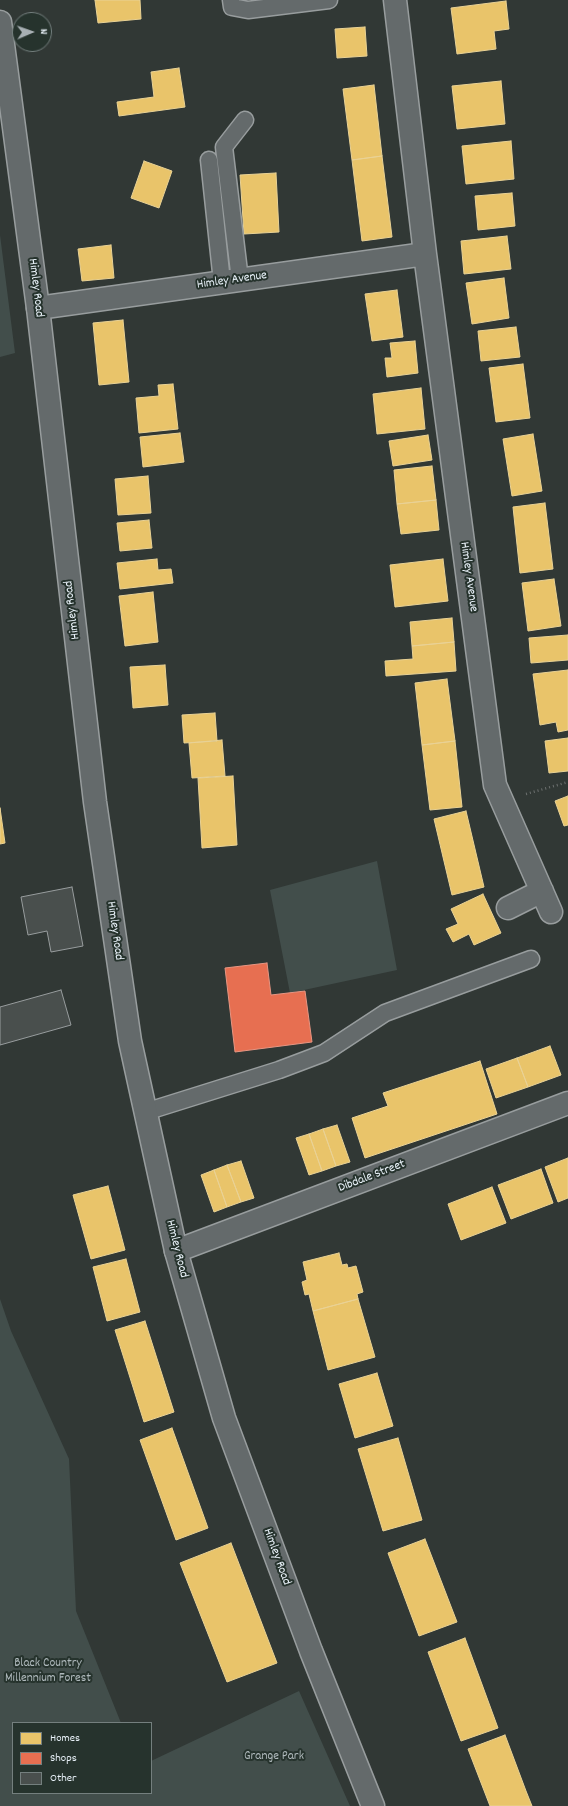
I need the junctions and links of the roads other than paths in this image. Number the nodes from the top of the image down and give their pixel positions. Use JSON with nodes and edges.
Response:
{"nodes":[{"id":1,"x":231,"y":0,"type":"edge"},
{"id":2,"x":330,"y":0,"type":"edge"},
{"id":3,"x":395,"y":0,"type":"edge"},
{"id":4,"x":0,"y":22,"type":"edge"},
{"id":5,"x":245,"y":120,"type":"dead end"},
{"id":6,"x":208,"y":160,"type":"dead end"},
{"id":7,"x":425,"y":254,"type":"junction"},
{"id":8,"x":231,"y":281,"type":"junction"},
{"id":9,"x":38,"y":308,"type":"junction"},
{"id":10,"x":542,"y":891,"type":"junction"},
{"id":11,"x":508,"y":908,"type":"dead end"},
{"id":12,"x":551,"y":912,"type":"dead end"},
{"id":13,"x":531,"y":959,"type":"dead end"},
{"id":14,"x":568,"y":1103,"type":"edge"},
{"id":15,"x":145,"y":1112,"type":"junction"},
{"id":16,"x":176,"y":1251,"type":"junction"},
{"id":17,"x":373,"y":1806,"type":"edge"}],
"edges":[{"from":1,"to":2,"type":"lane"},
{"from":3,"to":7,"type":"main road","name":"Himley Avenue"},
{"from":4,"to":9,"type":"main road","name":"Himley Road"},
{"from":5,"to":8,"type":"lane"},
{"from":6,"to":8,"type":"lane"},
{"from":7,"to":8,"type":"main road","name":"Himley Avenue"},
{"from":7,"to":10,"type":"main road","name":"Himley Avenue"},
{"from":8,"to":9,"type":"main road","name":"Himley Avenue"},
{"from":9,"to":15,"type":"main road","name":"Himley Road"},
{"from":10,"to":11,"type":"main road"},
{"from":10,"to":12,"type":"main road","name":"Himley Avenue"},
{"from":13,"to":15,"type":"lane"},
{"from":14,"to":16,"type":"main road","name":"Dibdale Street"},
{"from":15,"to":16,"type":"main road","name":"Himley Road"},
{"from":16,"to":17,"type":"main road","name":"Himley Road"}]}
